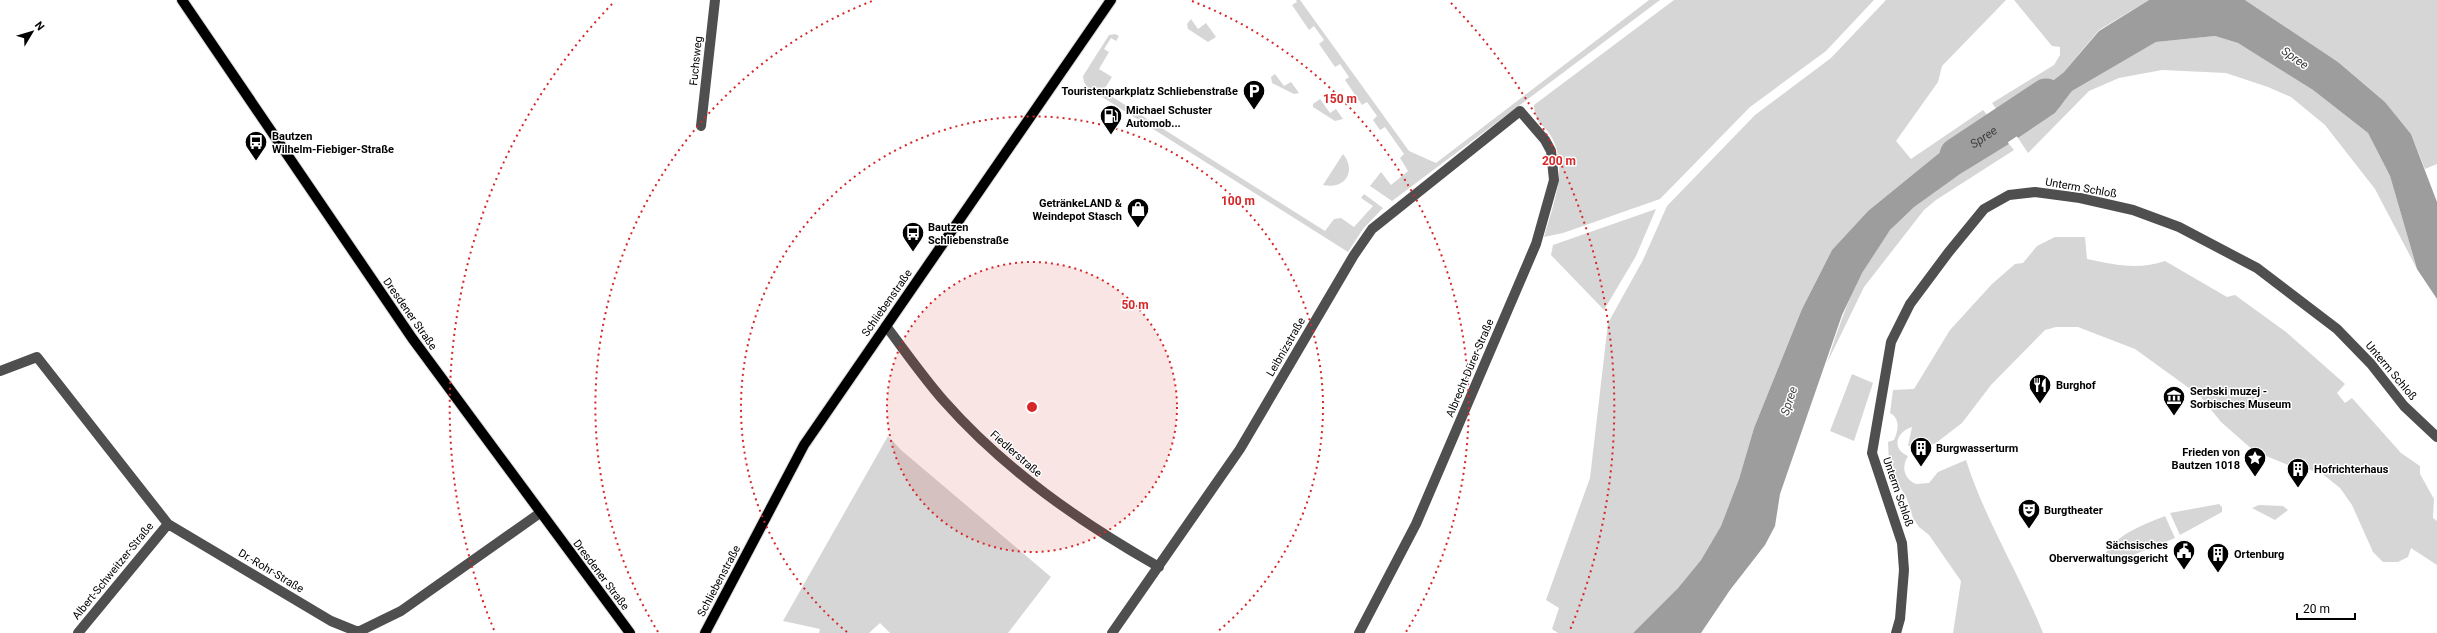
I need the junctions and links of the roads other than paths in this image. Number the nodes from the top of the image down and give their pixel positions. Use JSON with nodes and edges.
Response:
{"nodes":[{"id":1,"x":182,"y":0,"type":"edge"},
{"id":2,"x":715,"y":0,"type":"edge"},
{"id":3,"x":1111,"y":0,"type":"edge"},
{"id":4,"x":1520,"y":111,"type":"joint"},
{"id":5,"x":701,"y":126,"type":"dead end"},
{"id":6,"x":886,"y":326,"type":"junction"},
{"id":7,"x":0,"y":371,"type":"edge"},
{"id":8,"x":2437,"y":437,"type":"edge"},
{"id":9,"x":540,"y":513,"type":"junction"},
{"id":10,"x":168,"y":524,"type":"junction"},
{"id":11,"x":1159,"y":568,"type":"junction"},
{"id":12,"x":78,"y":633,"type":"edge"},
{"id":13,"x":630,"y":633,"type":"edge"},
{"id":14,"x":705,"y":633,"type":"edge"},
{"id":15,"x":1112,"y":633,"type":"edge"},
{"id":16,"x":1359,"y":633,"type":"edge"},
{"id":17,"x":1896,"y":633,"type":"edge"}],
"edges":[{"from":1,"to":9,"type":"main road","name":"Dresdener Straße"},
{"from":2,"to":5,"type":"street","name":"Fuchsweg"},
{"from":3,"to":6,"type":"main road","name":"Schliebenstraße"},
{"from":4,"to":11,"type":"street","name":"Leibnizstraße"},
{"from":4,"to":16,"type":"street","name":"Albrecht-Dürer-Straße"},
{"from":6,"to":11,"type":"street","name":"Fiedlerstraße"},
{"from":6,"to":14,"type":"main road","name":"Schliebenstraße"},
{"from":7,"to":10,"type":"street","name":"Dr.-Rohr-Straße"},
{"from":8,"to":17,"type":"street","name":"Unterm Schloß"},
{"from":9,"to":10,"type":"street","name":"Dr.-Rohr-Straße"},
{"from":9,"to":13,"type":"main road","name":"Dresdener Straße"},
{"from":10,"to":12,"type":"street","name":"Albert-Schweitzer-Straße"},
{"from":11,"to":15,"type":"street","name":"Leibnizstraße"}]}
